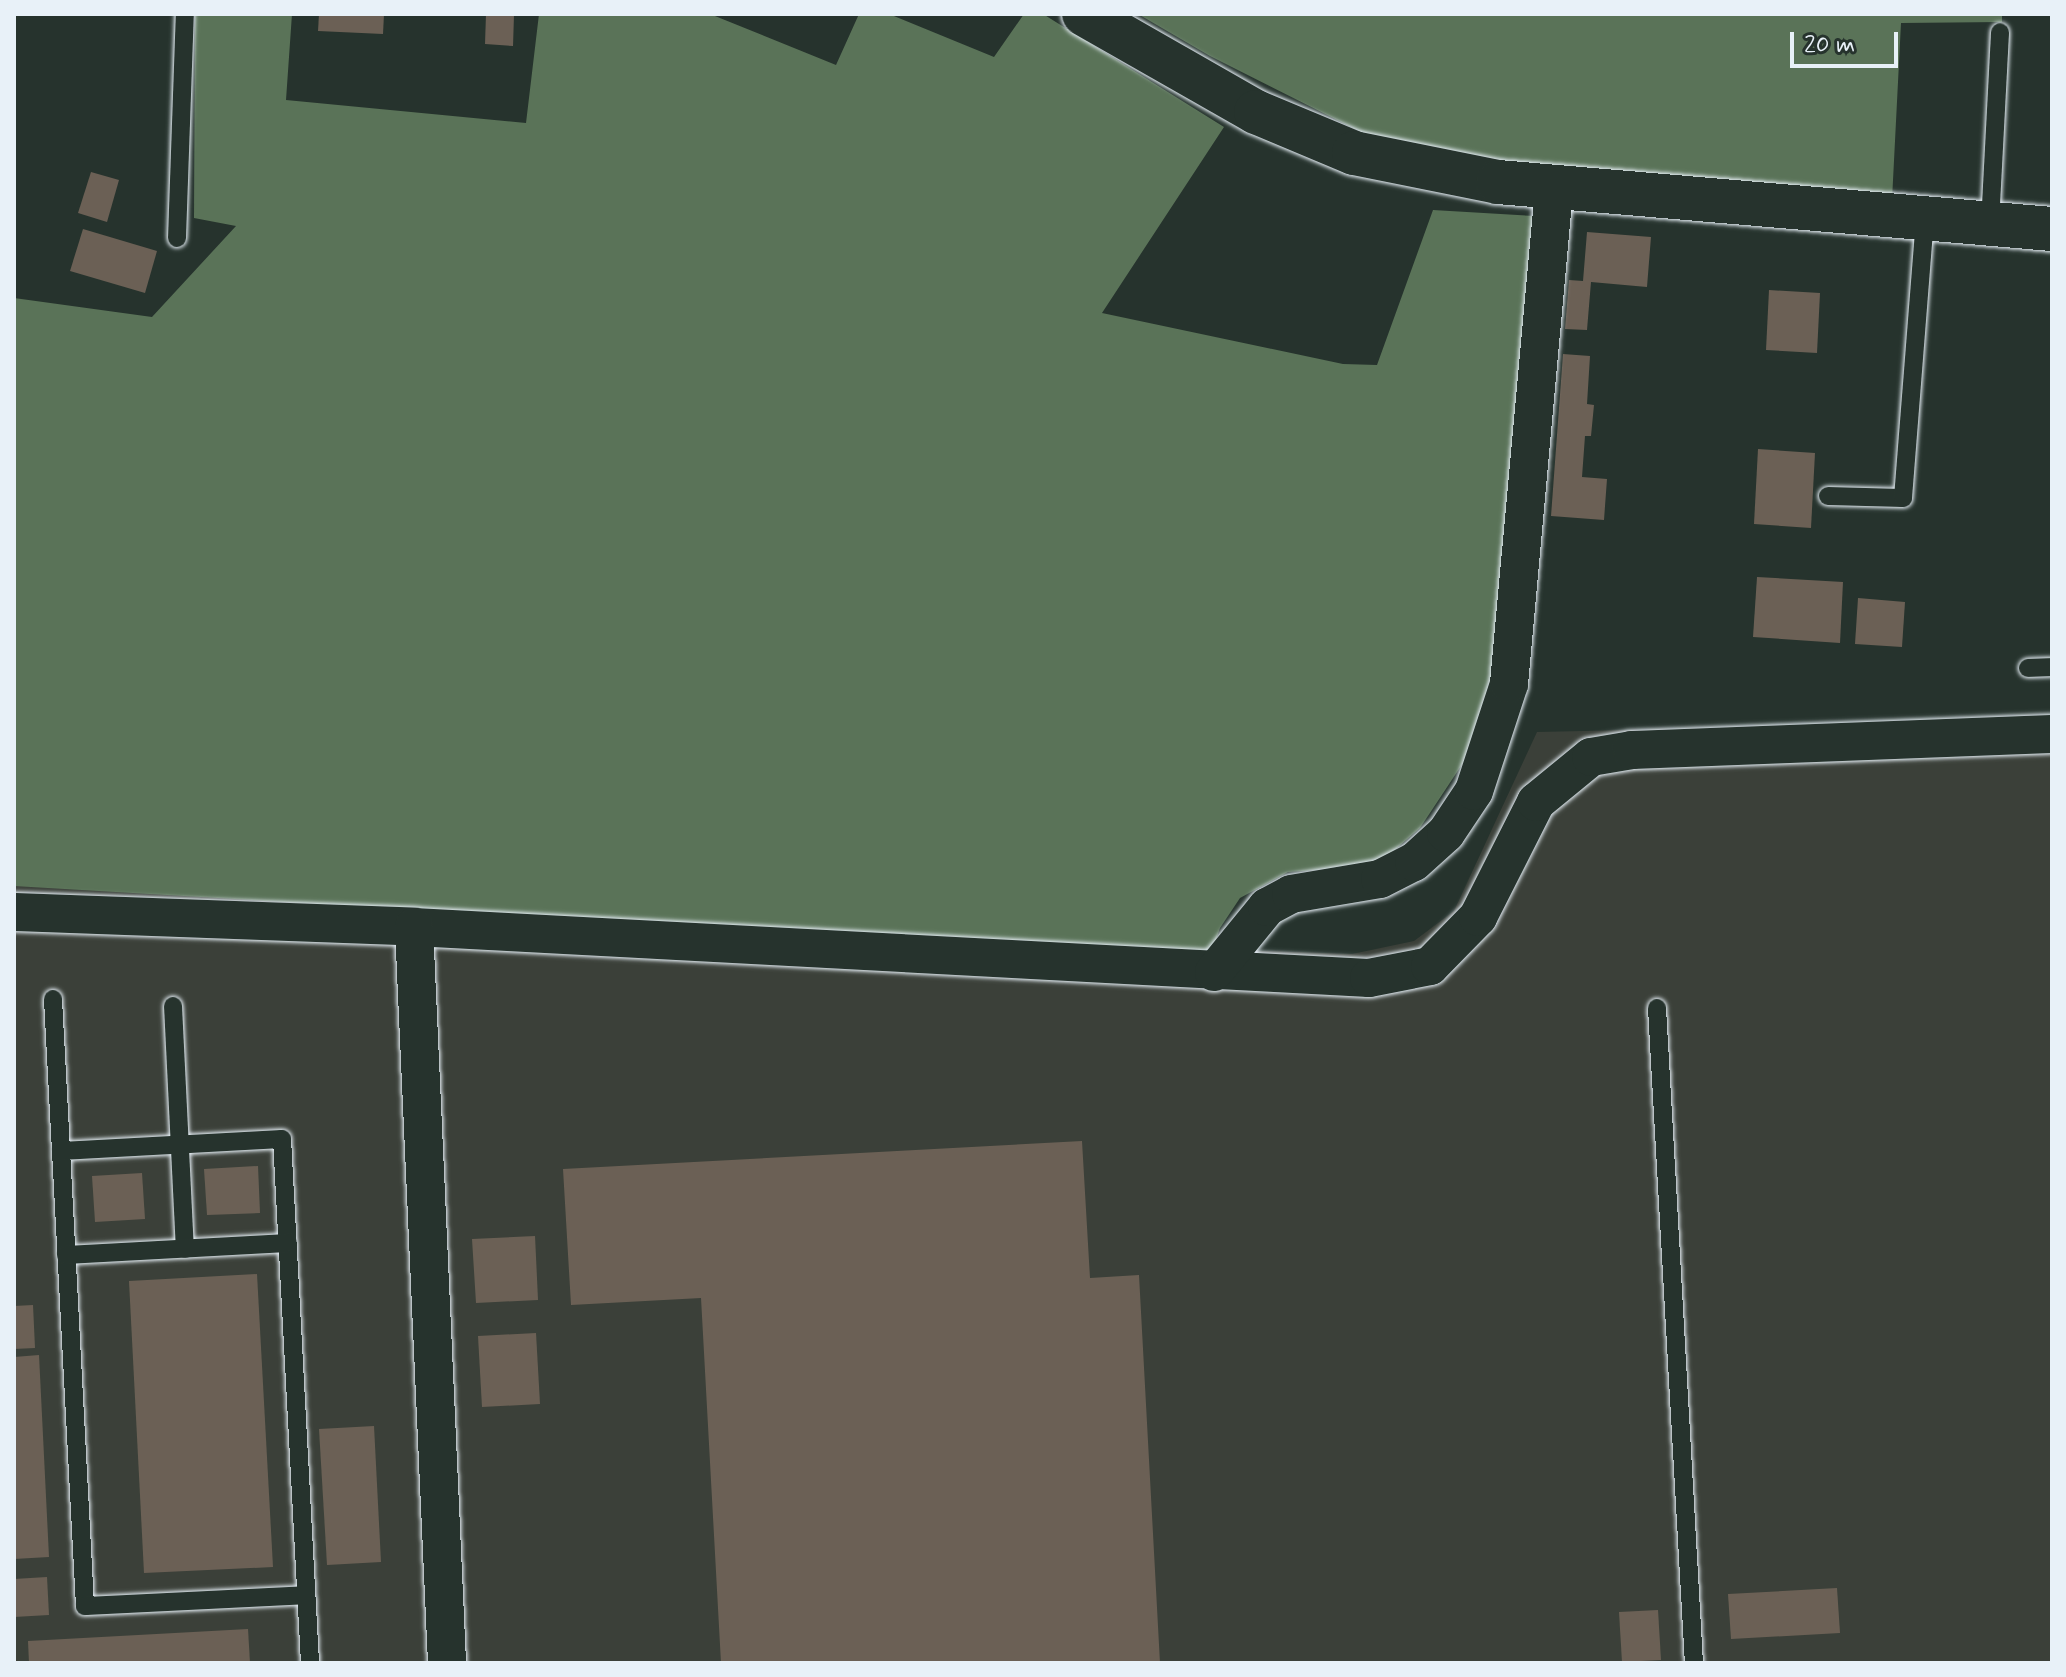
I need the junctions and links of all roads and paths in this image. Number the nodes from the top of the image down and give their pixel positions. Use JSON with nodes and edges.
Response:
{"nodes":[{"id":1,"x":185,"y":14,"type":"edge"},
{"id":2,"x":1084,"y":14,"type":"edge"},
{"id":3,"x":2000,"y":32,"type":"dead end"},
{"id":4,"x":1554,"y":187,"type":"junction"},
{"id":5,"x":1925,"y":218,"type":"junction"},
{"id":6,"x":1990,"y":224,"type":"junction"},
{"id":7,"x":2052,"y":229,"type":"edge"},
{"id":8,"x":177,"y":238,"type":"dead end"},
{"id":9,"x":1828,"y":496,"type":"dead end"},
{"id":10,"x":2052,"y":667,"type":"edge"},
{"id":11,"x":2028,"y":668,"type":"dead end"},
{"id":12,"x":2052,"y":734,"type":"edge"},
{"id":13,"x":14,"y":912,"type":"edge"},
{"id":14,"x":414,"y":927,"type":"junction"},
{"id":15,"x":1214,"y":972,"type":"junction"},
{"id":16,"x":53,"y":999,"type":"dead end"},
{"id":17,"x":173,"y":1006,"type":"dead end"},
{"id":18,"x":1657,"y":1008,"type":"dead end"},
{"id":19,"x":180,"y":1145,"type":"junction"},
{"id":20,"x":61,"y":1151,"type":"junction"},
{"id":21,"x":288,"y":1243,"type":"junction"},
{"id":22,"x":185,"y":1249,"type":"junction"},
{"id":23,"x":66,"y":1255,"type":"junction"},
{"id":24,"x":306,"y":1595,"type":"junction"},
{"id":25,"x":310,"y":1663,"type":"edge"},
{"id":26,"x":447,"y":1663,"type":"edge"},
{"id":27,"x":1694,"y":1663,"type":"edge"}],
"edges":[{"from":1,"to":8,"type":"lane"},
{"from":2,"to":4,"type":"street"},
{"from":3,"to":6,"type":"lane"},
{"from":4,"to":5,"type":"street"},
{"from":4,"to":15,"type":"street"},
{"from":5,"to":6,"type":"street"},
{"from":5,"to":9,"type":"lane"},
{"from":6,"to":7,"type":"street"},
{"from":10,"to":11,"type":"lane"},
{"from":12,"to":15,"type":"street"},
{"from":13,"to":14,"type":"street"},
{"from":14,"to":15,"type":"street"},
{"from":14,"to":26,"type":"street"},
{"from":16,"to":20,"type":"lane"},
{"from":17,"to":19,"type":"lane"},
{"from":18,"to":27,"type":"lane"},
{"from":19,"to":20,"type":"lane"},
{"from":19,"to":21,"type":"lane"},
{"from":19,"to":22,"type":"lane"},
{"from":20,"to":23,"type":"lane"},
{"from":21,"to":22,"type":"lane"},
{"from":21,"to":24,"type":"lane"},
{"from":22,"to":23,"type":"lane"},
{"from":23,"to":24,"type":"lane"},
{"from":24,"to":25,"type":"lane"}]}
